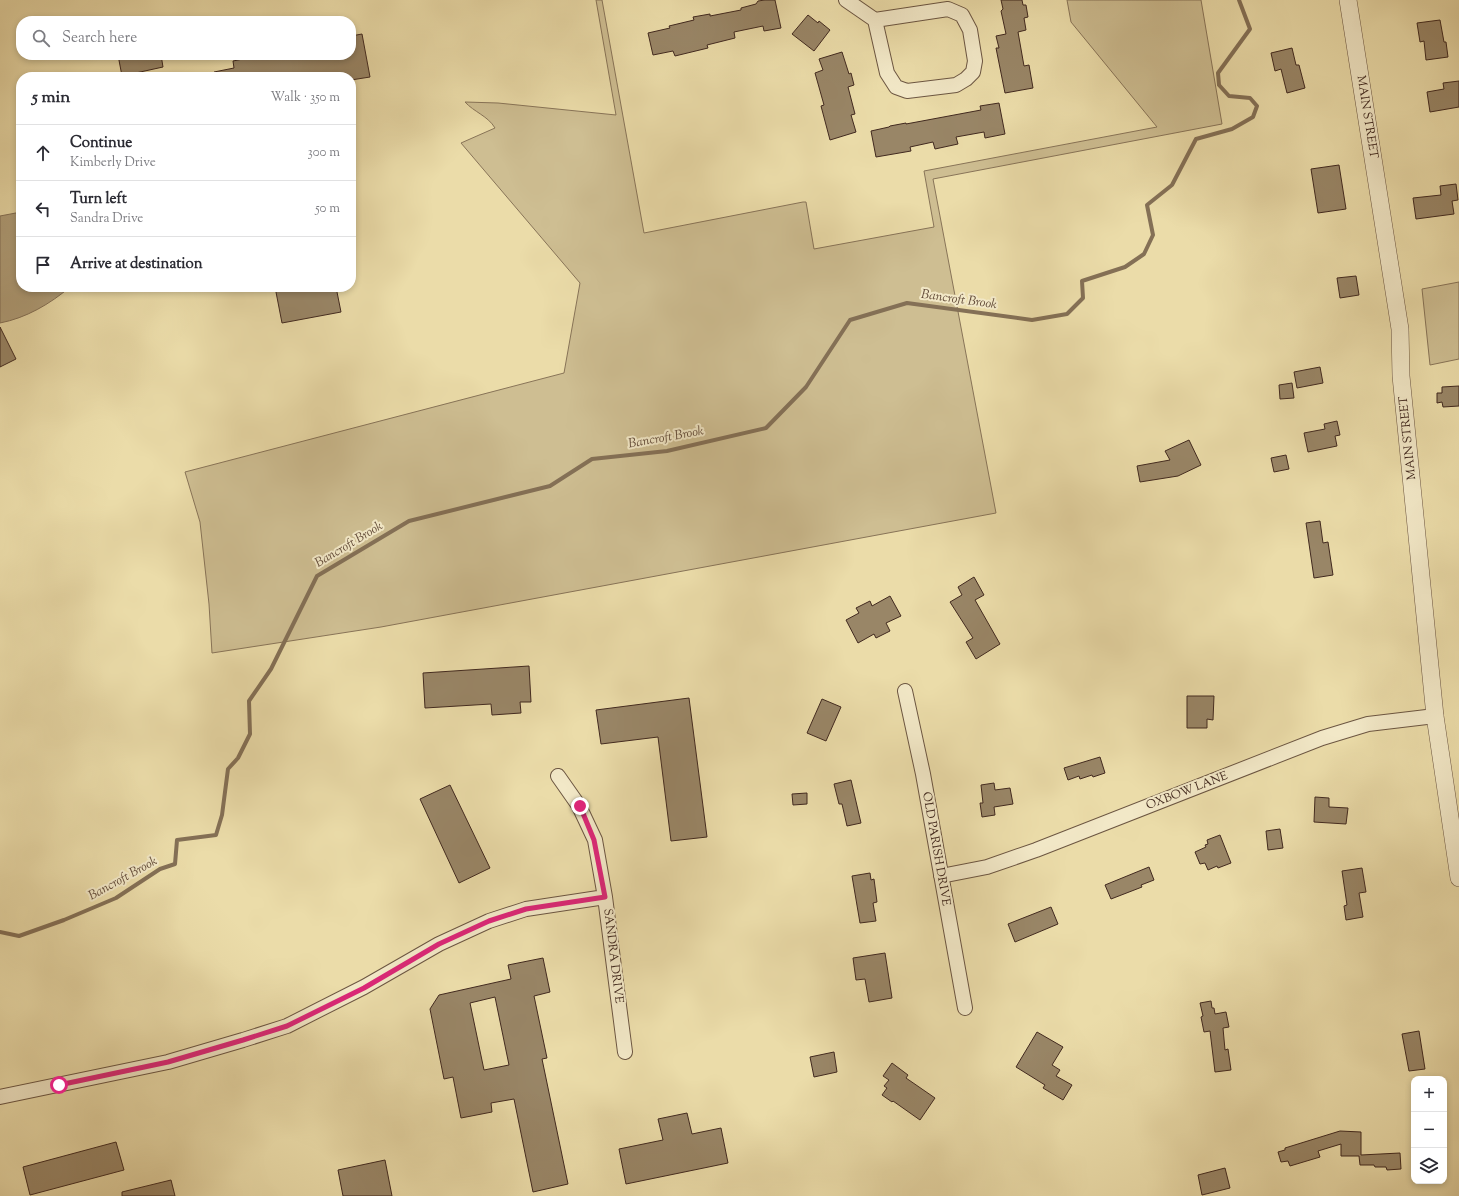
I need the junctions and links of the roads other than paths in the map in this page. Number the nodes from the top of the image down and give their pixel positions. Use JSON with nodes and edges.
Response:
{"nodes":[{"id":1,"x":846,"y":0,"type":"edge"},
{"id":2,"x":1348,"y":0,"type":"edge"},
{"id":3,"x":875,"y":20,"type":"junction"},
{"id":4,"x":906,"y":690,"type":"dead end"},
{"id":5,"x":1435,"y":716,"type":"junction"},
{"id":6,"x":558,"y":776,"type":"dead end"},
{"id":7,"x":941,"y":876,"type":"junction"},
{"id":8,"x":1459,"y":878,"type":"edge"},
{"id":9,"x":605,"y":897,"type":"junction"},
{"id":10,"x":965,"y":1008,"type":"dead end"},
{"id":11,"x":625,"y":1052,"type":"dead end"},
{"id":12,"x":0,"y":1097,"type":"edge"}],
"edges":[{"from":1,"to":3,"type":"street"},
{"from":2,"to":5,"type":"street","name":"MAIN STREET"},
{"from":3,"to":3,"type":"street"},
{"from":4,"to":7,"type":"street","name":"OLD PARISH DRIVE"},
{"from":5,"to":7,"type":"street","name":"OXBOW LANE"},
{"from":5,"to":8,"type":"street","name":"MAIN STREET"},
{"from":6,"to":9,"type":"street","name":"SANDRA DRIVE"},
{"from":7,"to":10,"type":"street","name":"OLD PARISH DRIVE"},
{"from":9,"to":11,"type":"street","name":"SANDRA DRIVE"},
{"from":9,"to":12,"type":"street"}]}
